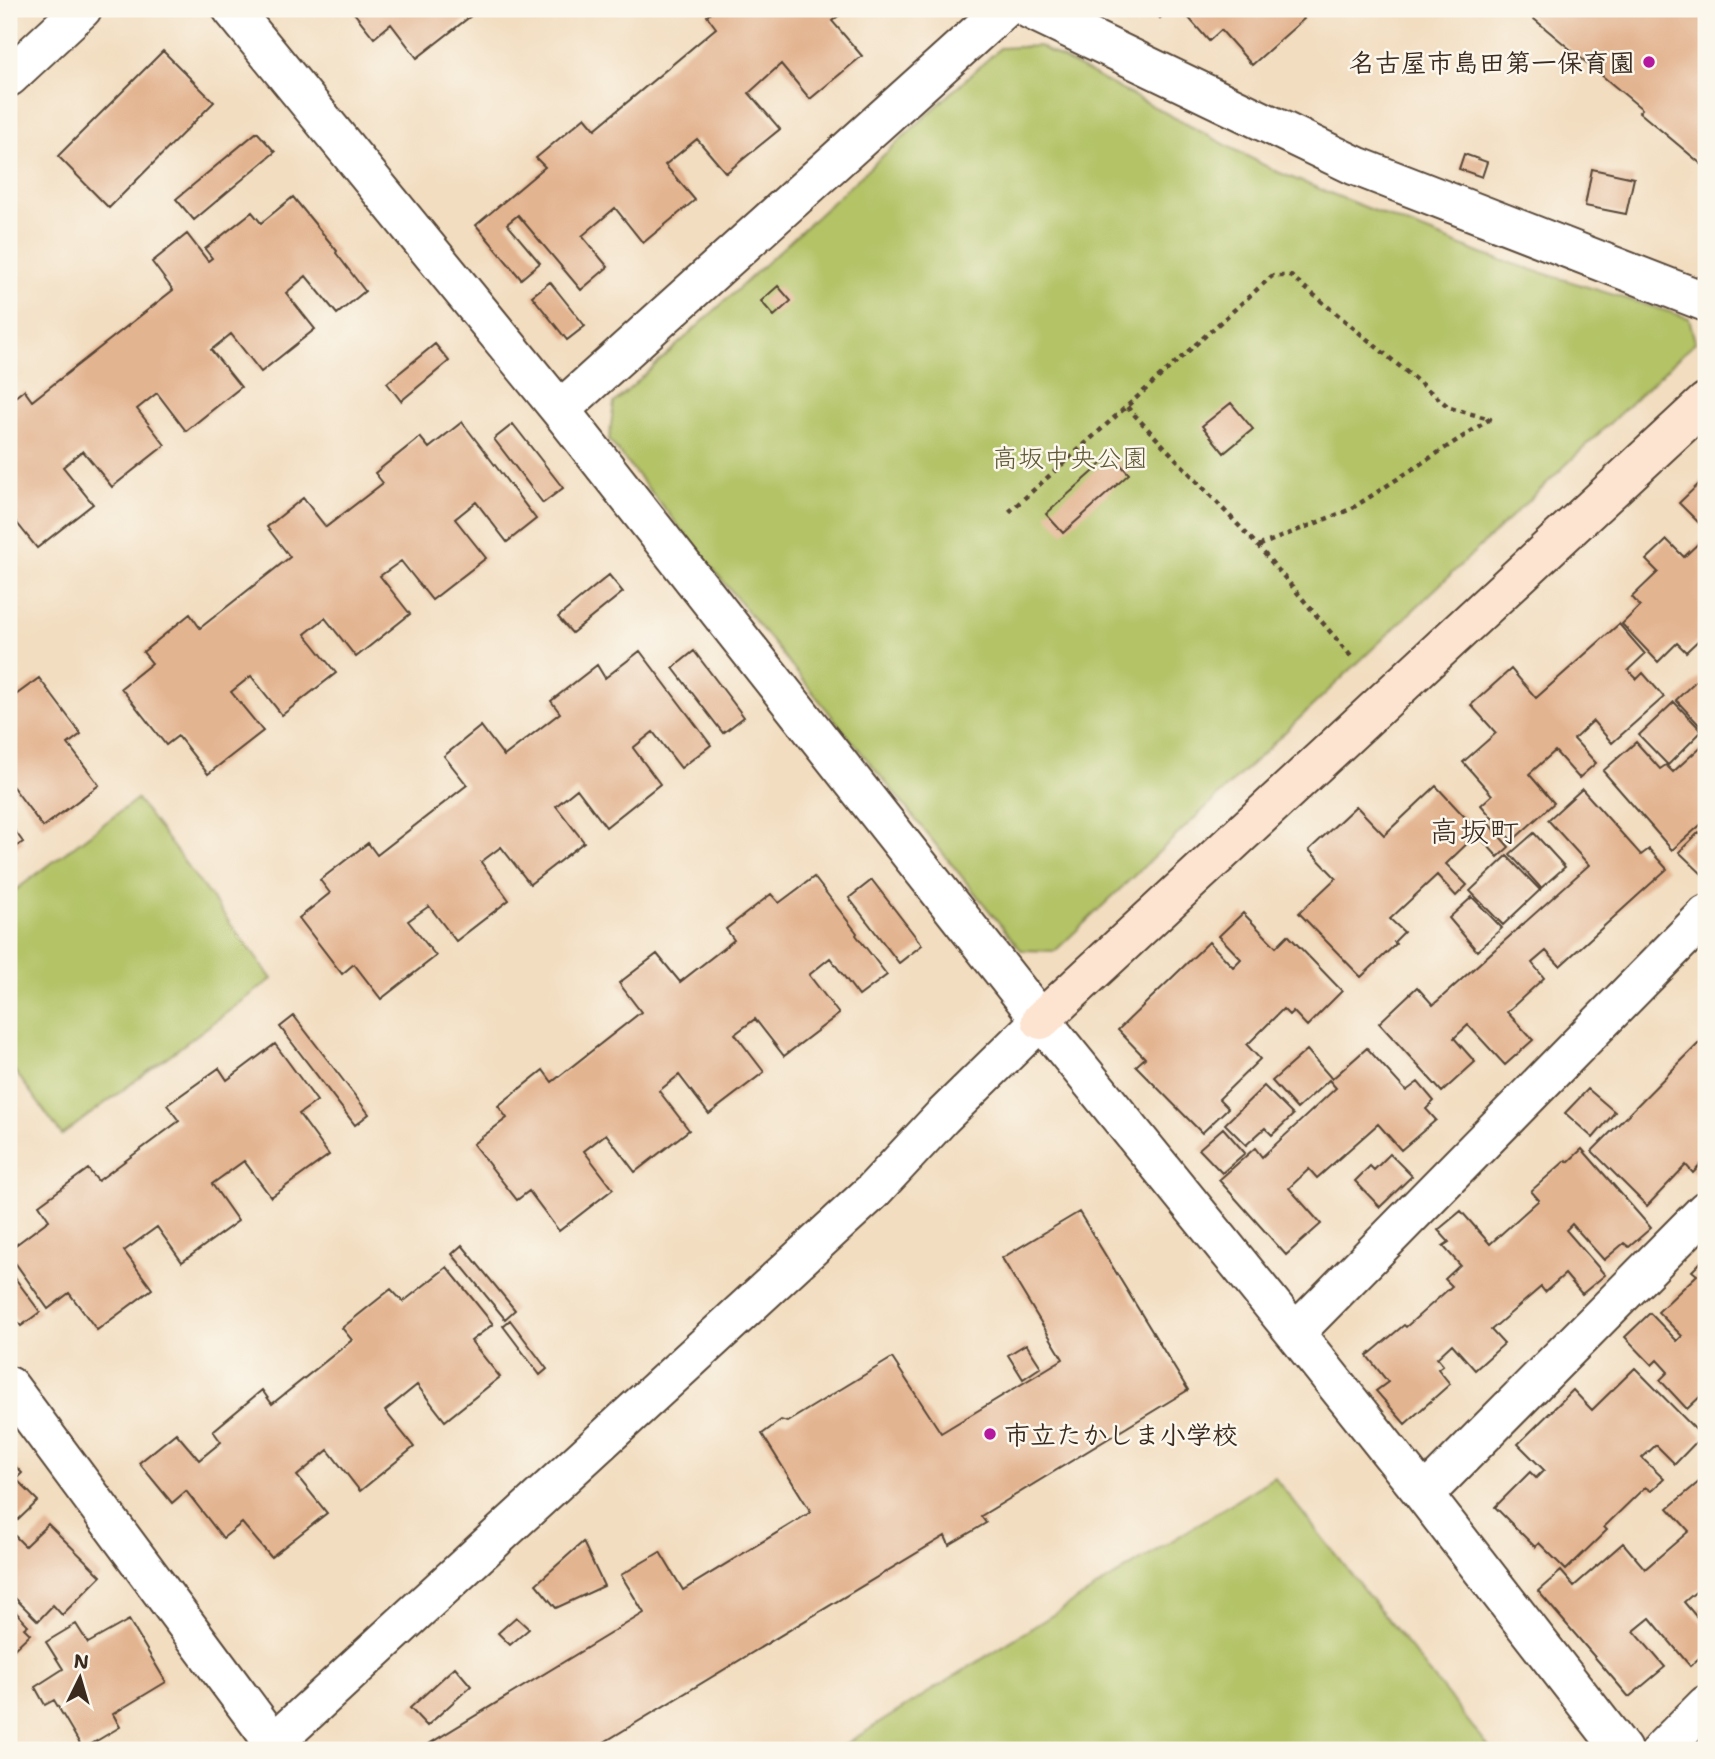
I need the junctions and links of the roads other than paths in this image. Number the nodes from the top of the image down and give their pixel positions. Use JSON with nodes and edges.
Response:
{"nodes":[{"id":1,"x":82,"y":9,"type":"edge"},
{"id":2,"x":232,"y":9,"type":"edge"},
{"id":3,"x":1004,"y":9,"type":"edge"},
{"id":4,"x":1029,"y":9,"type":"edge"},
{"id":5,"x":9,"y":77,"type":"edge"},
{"id":6,"x":1706,"y":302,"type":"edge"},
{"id":7,"x":1706,"y":401,"type":"edge"},
{"id":8,"x":560,"y":410,"type":"junction"},
{"id":9,"x":1706,"y":915,"type":"edge"},
{"id":10,"x":1041,"y":1020,"type":"junction"},
{"id":11,"x":1706,"y":1210,"type":"edge"},
{"id":12,"x":1295,"y":1333,"type":"junction"},
{"id":13,"x":9,"y":1386,"type":"edge"},
{"id":14,"x":1424,"y":1495,"type":"junction"},
{"id":15,"x":1706,"y":1705,"type":"edge"},
{"id":16,"x":273,"y":1748,"type":"edge"},
{"id":17,"x":1622,"y":1750,"type":"edge"},
{"id":18,"x":1661,"y":1750,"type":"edge"}],
"edges":[{"from":1,"to":5,"type":"street"},
{"from":2,"to":8,"type":"street"},
{"from":3,"to":8,"type":"street"},
{"from":4,"to":6,"type":"street"},
{"from":7,"to":10,"type":"street"},
{"from":8,"to":10,"type":"street"},
{"from":9,"to":12,"type":"street"},
{"from":10,"to":12,"type":"street"},
{"from":10,"to":16,"type":"street"},
{"from":11,"to":14,"type":"street"},
{"from":12,"to":14,"type":"street"},
{"from":13,"to":16,"type":"street"},
{"from":14,"to":17,"type":"street"},
{"from":15,"to":18,"type":"street"}]}
